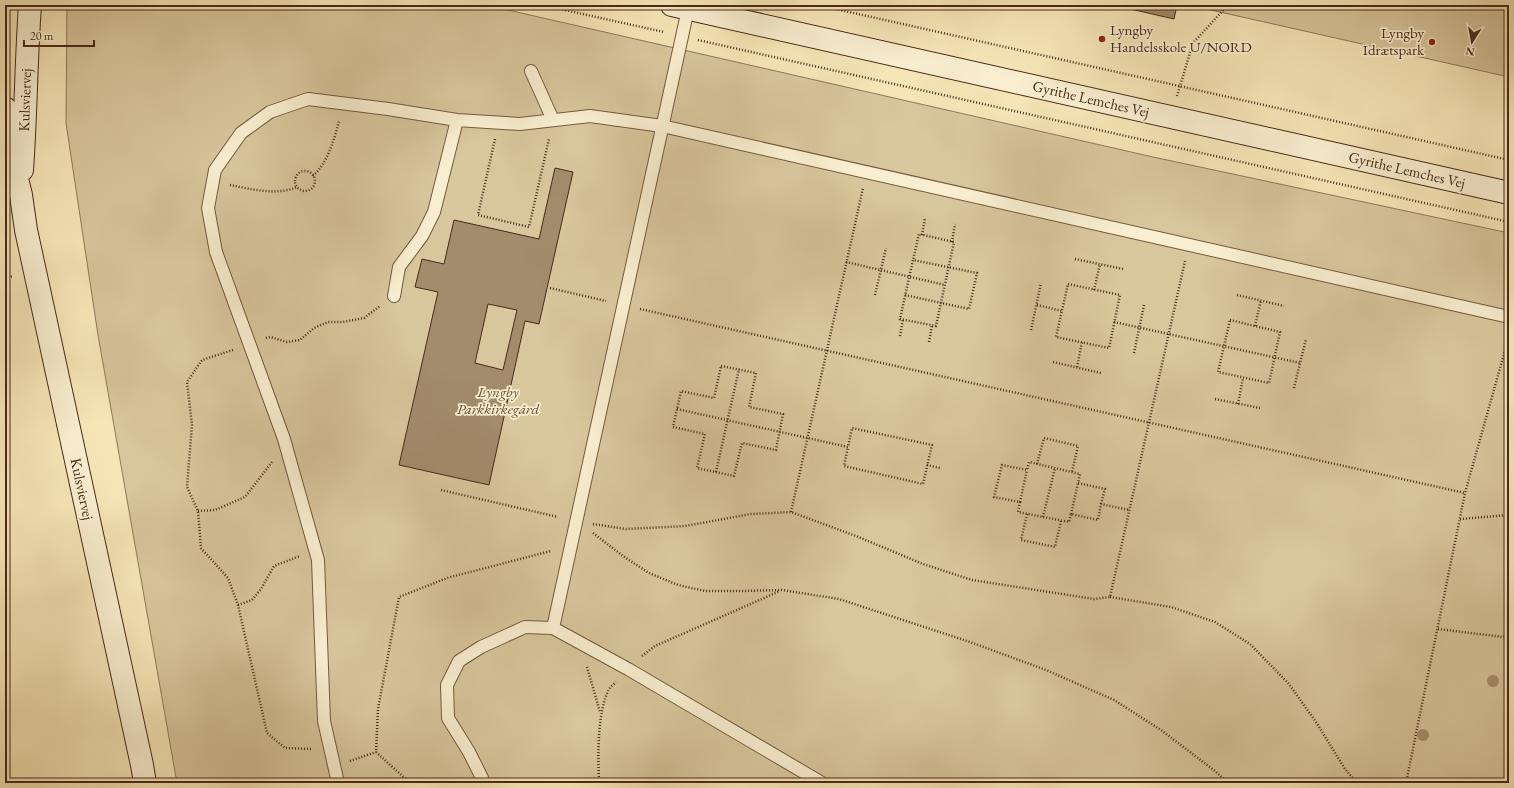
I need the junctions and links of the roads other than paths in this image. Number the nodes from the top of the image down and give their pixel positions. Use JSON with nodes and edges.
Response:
{"nodes":[{"id":1,"x":30,"y":5,"type":"edge"},
{"id":2,"x":680,"y":7,"type":"edge"},
{"id":3,"x":531,"y":71,"type":"dead end"},
{"id":4,"x":5,"y":108,"type":"edge"},
{"id":5,"x":457,"y":120,"type":"junction"},
{"id":6,"x":553,"y":120,"type":"junction"},
{"id":7,"x":662,"y":126,"type":"junction"},
{"id":8,"x":1509,"y":193,"type":"edge"},
{"id":9,"x":21,"y":195,"type":"junction"},
{"id":10,"x":394,"y":296,"type":"road end"},
{"id":11,"x":1509,"y":317,"type":"edge"},
{"id":12,"x":553,"y":628,"type":"junction"},
{"id":13,"x":145,"y":783,"type":"edge"},
{"id":14,"x":338,"y":783,"type":"edge"},
{"id":15,"x":481,"y":783,"type":"edge"},
{"id":16,"x":822,"y":783,"type":"edge"}],
"edges":[{"from":1,"to":9,"type":"street","name":"Kulsviervej"},
{"from":2,"to":7,"type":"lane"},
{"from":2,"to":8,"type":"street","name":"Gyrithe Lemches Vej"},
{"from":3,"to":6,"type":"lane"},
{"from":4,"to":9,"type":"street","name":"Kulsviervej"},
{"from":5,"to":6,"type":"lane"},
{"from":5,"to":10,"type":"lane"},
{"from":5,"to":14,"type":"lane"},
{"from":6,"to":7,"type":"lane"},
{"from":7,"to":11,"type":"lane"},
{"from":7,"to":12,"type":"lane"},
{"from":9,"to":13,"type":"street","name":"Kulsviervej"},
{"from":12,"to":15,"type":"lane"},
{"from":12,"to":16,"type":"lane"}]}
